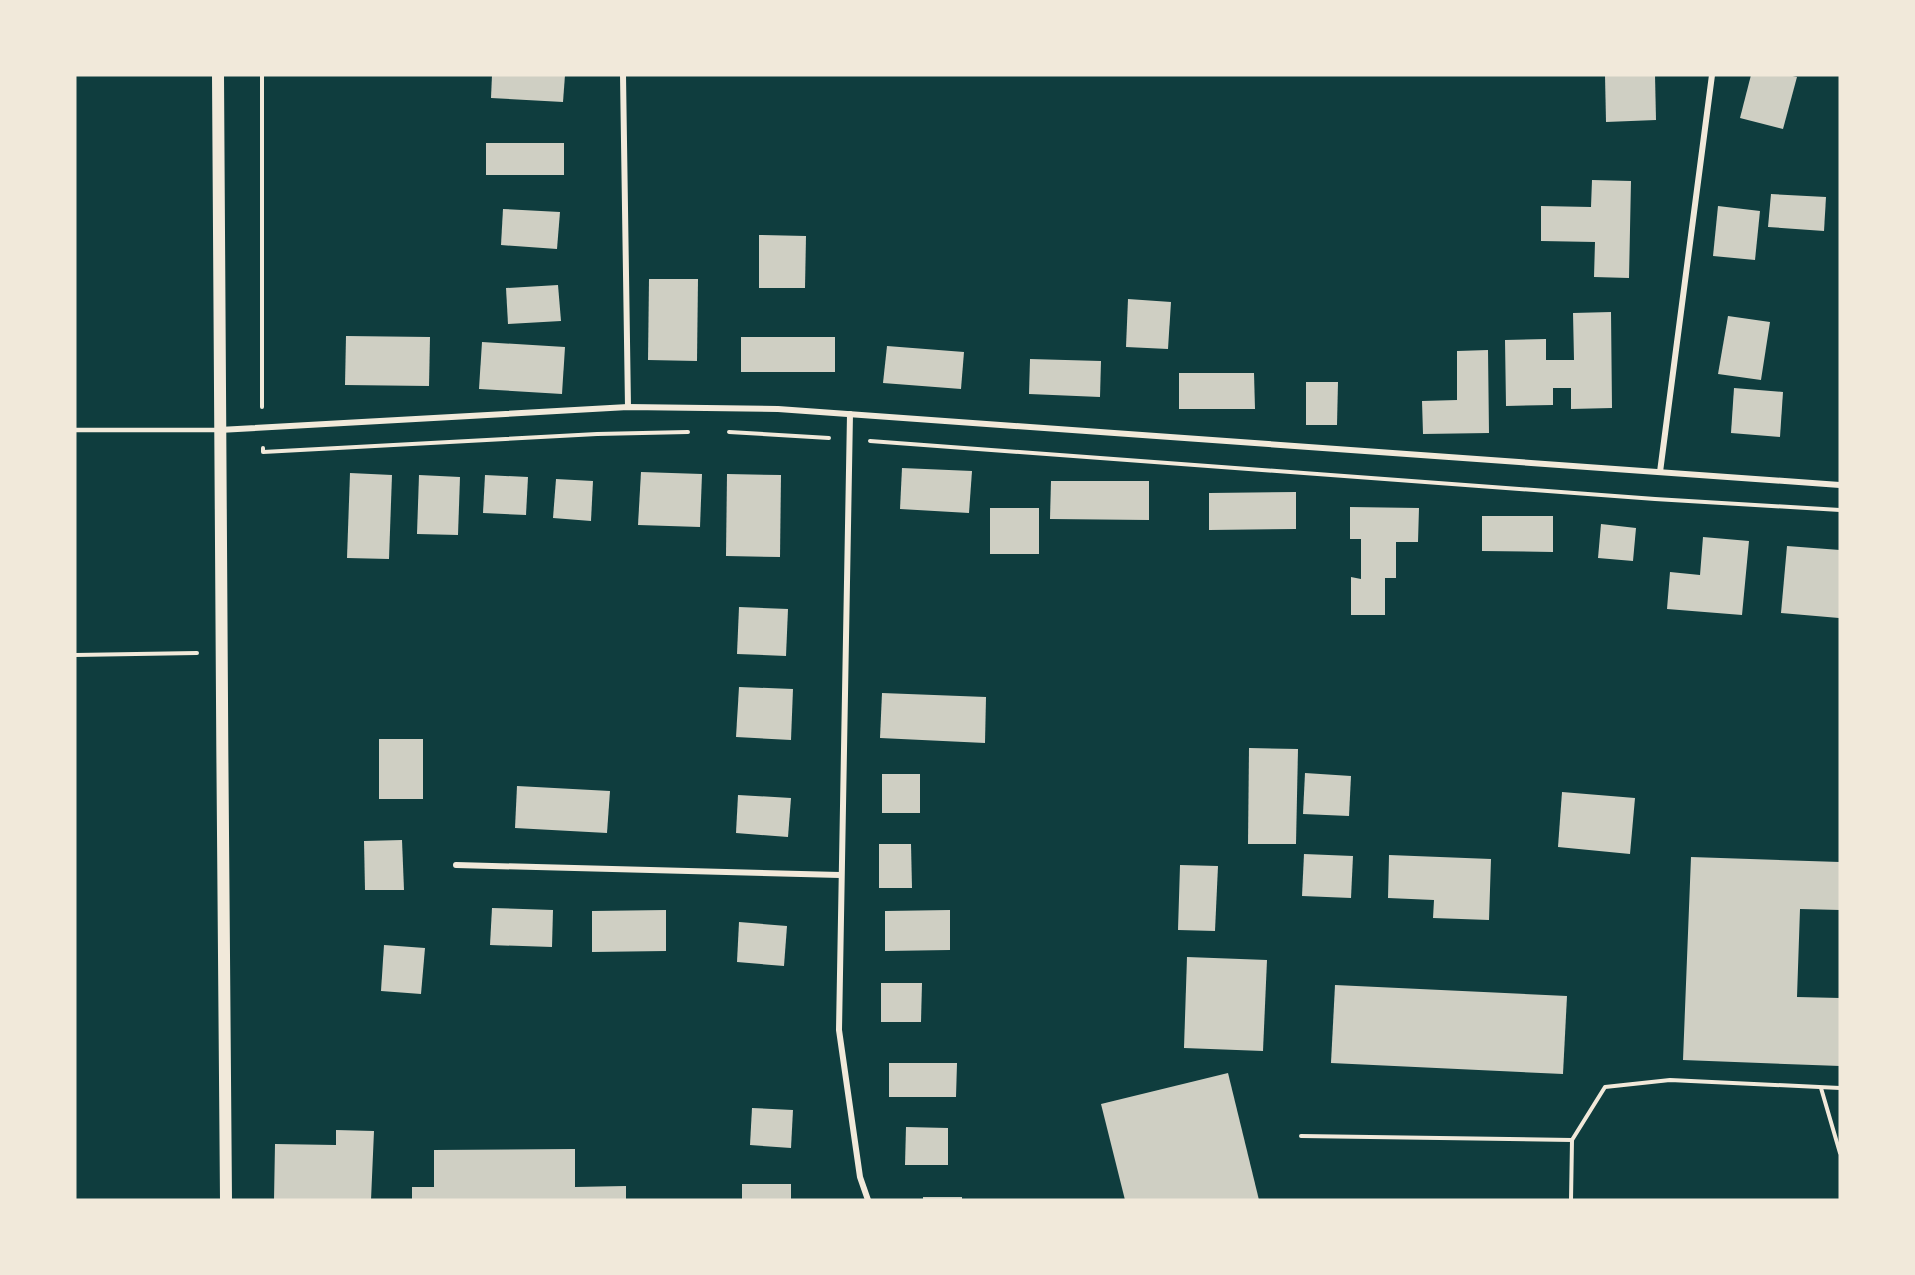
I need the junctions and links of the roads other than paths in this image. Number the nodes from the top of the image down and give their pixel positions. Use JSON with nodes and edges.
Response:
{"nodes":[{"id":1,"x":218,"y":75,"type":"edge"},
{"id":2,"x":623,"y":75,"type":"edge"},
{"id":3,"x":1712,"y":75,"type":"edge"},
{"id":4,"x":628,"y":407,"type":"junction"},
{"id":5,"x":850,"y":414,"type":"junction"},
{"id":6,"x":75,"y":430,"type":"edge"},
{"id":7,"x":218,"y":430,"type":"junction"},
{"id":8,"x":1660,"y":472,"type":"junction"},
{"id":9,"x":1840,"y":485,"type":"edge"},
{"id":10,"x":456,"y":865,"type":"dead end"},
{"id":11,"x":840,"y":875,"type":"junction"},
{"id":12,"x":226,"y":1200,"type":"edge"},
{"id":13,"x":868,"y":1200,"type":"edge"}],
"edges":[{"from":1,"to":7,"type":"main road"},
{"from":2,"to":4,"type":"street"},
{"from":3,"to":8,"type":"street"},
{"from":4,"to":5,"type":"street"},
{"from":4,"to":7,"type":"street"},
{"from":5,"to":8,"type":"street"},
{"from":5,"to":11,"type":"street"},
{"from":6,"to":7,"type":"lane"},
{"from":7,"to":12,"type":"main road"},
{"from":8,"to":9,"type":"street"},
{"from":10,"to":11,"type":"street"},
{"from":11,"to":13,"type":"street"}]}
